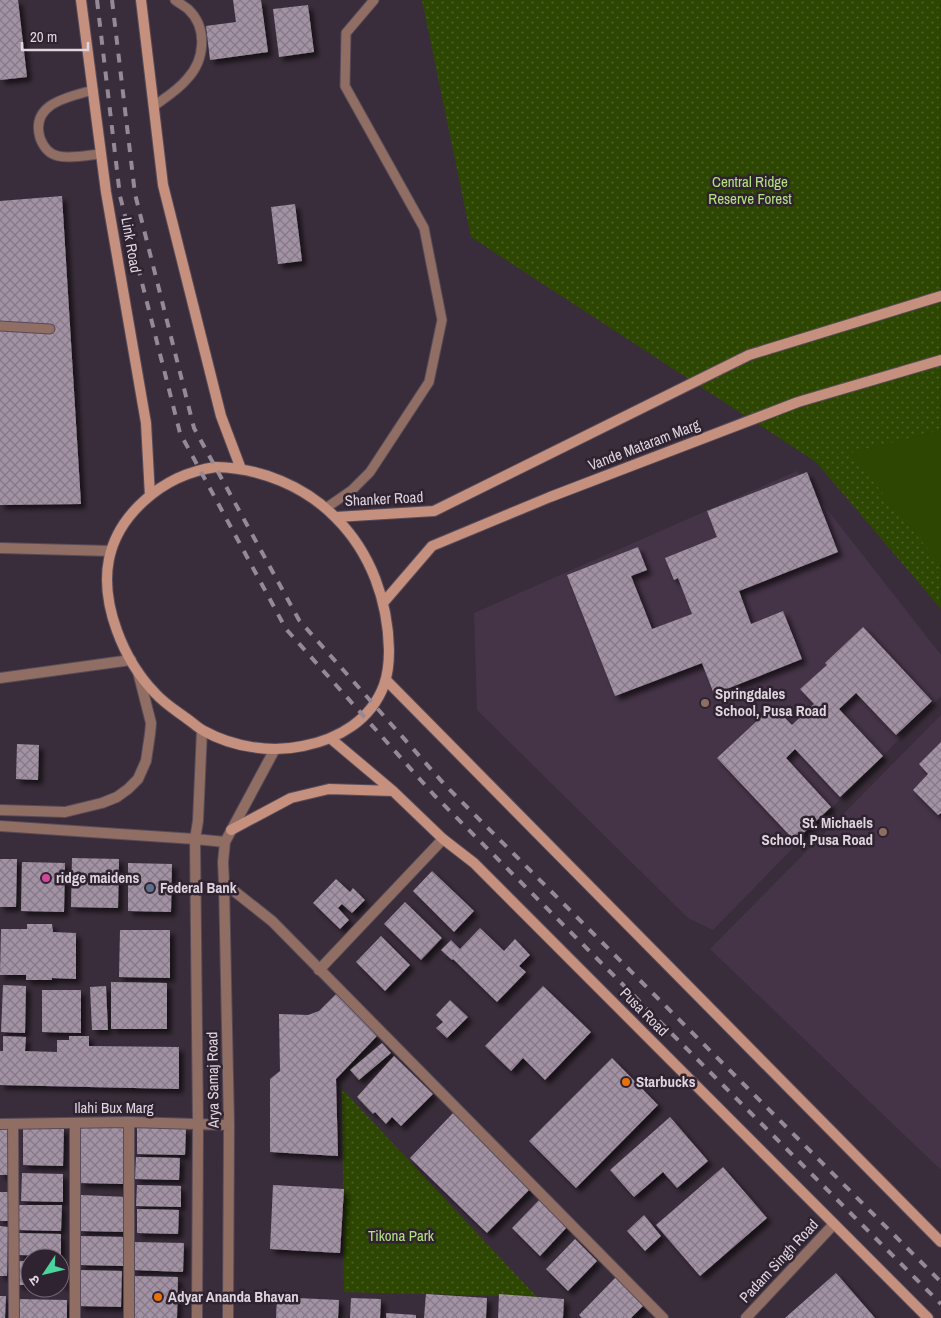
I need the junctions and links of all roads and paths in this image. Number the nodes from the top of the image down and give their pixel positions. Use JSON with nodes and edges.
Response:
{"nodes":[{"id":1,"x":80,"y":0,"type":"edge"},
{"id":2,"x":141,"y":0,"type":"edge"},
{"id":3,"x":175,"y":0,"type":"edge"},
{"id":4,"x":374,"y":0,"type":"edge"},
{"id":5,"x":93,"y":90,"type":"junction"},
{"id":6,"x":154,"y":106,"type":"junction"},
{"id":7,"x":101,"y":154,"type":"junction"},
{"id":8,"x":941,"y":296,"type":"edge"},
{"id":9,"x":0,"y":326,"type":"edge"},
{"id":10,"x":50,"y":329,"type":"dead end"},
{"id":11,"x":941,"y":360,"type":"edge"},
{"id":12,"x":241,"y":469,"type":"junction"},
{"id":13,"x":150,"y":496,"type":"junction"},
{"id":14,"x":326,"y":508,"type":"junction"},
{"id":15,"x":434,"y":511,"type":"joint"},
{"id":16,"x":336,"y":517,"type":"junction"},
{"id":17,"x":0,"y":548,"type":"edge"},
{"id":18,"x":111,"y":551,"type":"junction"},
{"id":19,"x":383,"y":603,"type":"junction"},
{"id":20,"x":130,"y":660,"type":"junction"},
{"id":21,"x":138,"y":671,"type":"junction"},
{"id":22,"x":0,"y":678,"type":"edge"},
{"id":23,"x":386,"y":680,"type":"junction"},
{"id":24,"x":202,"y":730,"type":"junction"},
{"id":25,"x":330,"y":738,"type":"junction"},
{"id":26,"x":276,"y":749,"type":"junction"},
{"id":27,"x":393,"y":791,"type":"junction"},
{"id":28,"x":0,"y":810,"type":"edge"},
{"id":29,"x":0,"y":826,"type":"edge"},
{"id":30,"x":231,"y":830,"type":"junction"},
{"id":31,"x":195,"y":839,"type":"junction"},
{"id":32,"x":443,"y":839,"type":"junction"},
{"id":33,"x":225,"y":842,"type":"junction"},
{"id":34,"x":224,"y":883,"type":"junction"},
{"id":35,"x":320,"y":970,"type":"junction"},
{"id":36,"x":129,"y":1122,"type":"junction"},
{"id":37,"x":75,"y":1123,"type":"junction"},
{"id":38,"x":0,"y":1124,"type":"edge"},
{"id":39,"x":13,"y":1124,"type":"junction"},
{"id":40,"x":198,"y":1124,"type":"junction"},
{"id":41,"x":229,"y":1124,"type":"junction"},
{"id":42,"x":834,"y":1224,"type":"junction"},
{"id":43,"x":941,"y":1242,"type":"edge"},
{"id":44,"x":14,"y":1318,"type":"edge"},
{"id":45,"x":75,"y":1318,"type":"edge"},
{"id":46,"x":129,"y":1318,"type":"edge"},
{"id":47,"x":197,"y":1318,"type":"edge"},
{"id":48,"x":228,"y":1318,"type":"edge"},
{"id":49,"x":663,"y":1318,"type":"edge"},
{"id":50,"x":746,"y":1318,"type":"edge"},
{"id":51,"x":928,"y":1318,"type":"edge"}],
"edges":[{"from":1,"to":5,"type":"main road","name":"Link Road"},
{"from":2,"to":6,"type":"main road"},
{"from":3,"to":6,"type":"lane"},
{"from":4,"to":14,"type":"lane"},
{"from":5,"to":7,"type":"main road","name":"Link Road"},
{"from":5,"to":7,"type":"lane"},
{"from":6,"to":12,"type":"main road"},
{"from":7,"to":13,"type":"main road","name":"Link Road"},
{"from":8,"to":15,"type":"main road","name":"Vande Mataram Marg"},
{"from":9,"to":10,"type":"lane"},
{"from":11,"to":19,"type":"main road","name":"Vande Mataram Marg"},
{"from":12,"to":13,"type":"main road"},
{"from":12,"to":14,"type":"main road"},
{"from":13,"to":18,"type":"main road"},
{"from":14,"to":16,"type":"main road"},
{"from":15,"to":16,"type":"main road","name":"Shanker Road"},
{"from":16,"to":19,"type":"main road"},
{"from":17,"to":18,"type":"street"},
{"from":18,"to":20,"type":"main road"},
{"from":19,"to":23,"type":"main road"},
{"from":20,"to":21,"type":"main road"},
{"from":20,"to":22,"type":"street"},
{"from":21,"to":24,"type":"main road"},
{"from":21,"to":28,"type":"street"},
{"from":23,"to":25,"type":"main road"},
{"from":23,"to":43,"type":"main road"},
{"from":24,"to":26,"type":"main road"},
{"from":24,"to":31,"type":"street"},
{"from":25,"to":26,"type":"main road"},
{"from":25,"to":27,"type":"main road","name":"Pusa Road"},
{"from":26,"to":30,"type":"street"},
{"from":27,"to":30,"type":"main road"},
{"from":27,"to":32,"type":"main road","name":"Pusa Road"},
{"from":29,"to":31,"type":"street"},
{"from":30,"to":33,"type":"street"},
{"from":31,"to":33,"type":"street"},
{"from":31,"to":40,"type":"street"},
{"from":32,"to":35,"type":"street"},
{"from":32,"to":42,"type":"main road","name":"Pusa Road"},
{"from":33,"to":34,"type":"street","name":"Arya Samaj Road"},
{"from":34,"to":35,"type":"street"},
{"from":34,"to":41,"type":"street","name":"Arya Samaj Road"},
{"from":35,"to":49,"type":"street"},
{"from":36,"to":37,"type":"street","name":"Ilahi Bux Marg"},
{"from":36,"to":40,"type":"street","name":"Ilahi Bux Marg"},
{"from":36,"to":46,"type":"street"},
{"from":37,"to":39,"type":"street","name":"Ilahi Bux Marg"},
{"from":37,"to":45,"type":"street"},
{"from":38,"to":39,"type":"street","name":"Ilahi Bux Marg"},
{"from":39,"to":44,"type":"street"},
{"from":40,"to":41,"type":"street","name":"Ilahi Bux Marg"},
{"from":40,"to":47,"type":"street"},
{"from":41,"to":48,"type":"street","name":"Arya Samaj Road"},
{"from":42,"to":50,"type":"street","name":"Padam Singh Road"},
{"from":42,"to":51,"type":"main road","name":"Pusa Road"}]}
